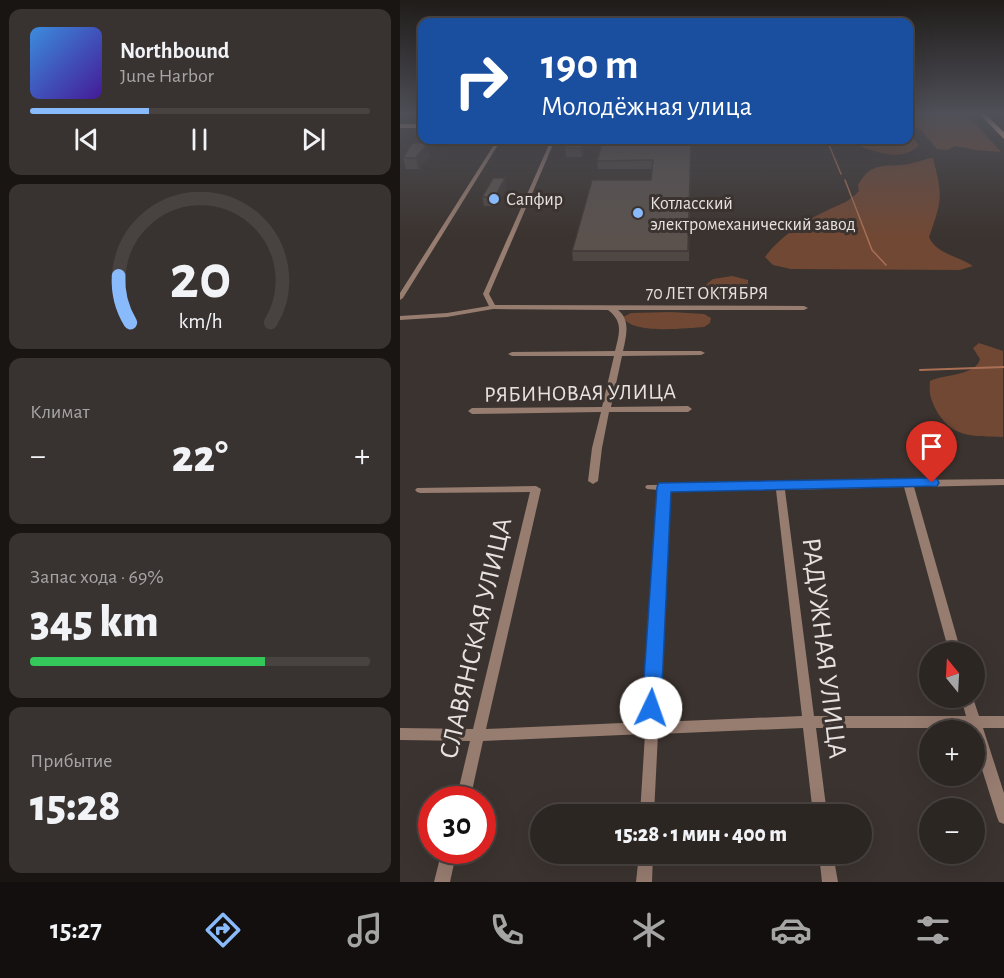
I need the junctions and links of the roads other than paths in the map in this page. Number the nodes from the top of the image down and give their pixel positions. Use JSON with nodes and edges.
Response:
{"nodes":[{"id":1,"x":490,"y":155,"type":"edge"},
{"id":2,"x":546,"y":155,"type":"edge"},
{"id":3,"x":400,"y":298,"type":"edge"},
{"id":4,"x":493,"y":307,"type":"junction"},
{"id":5,"x":611,"y":308,"type":"junction"},
{"id":6,"x":804,"y":308,"type":"dead end"},
{"id":7,"x":400,"y":318,"type":"edge"},
{"id":8,"x":617,"y":353,"type":"junction"},
{"id":9,"x":702,"y":353,"type":"dead end"},
{"id":10,"x":512,"y":354,"type":"dead end"},
{"id":11,"x":606,"y":408,"type":"junction"},
{"id":12,"x":688,"y":409,"type":"dead end"},
{"id":13,"x":472,"y":411,"type":"dead end"},
{"id":14,"x":593,"y":481,"type":"dead end"},
{"id":15,"x":1003,"y":482,"type":"edge"},
{"id":16,"x":908,"y":483,"type":"junction"},
{"id":17,"x":650,"y":487,"type":"dead end"},
{"id":18,"x":664,"y":487,"type":"junction"},
{"id":19,"x":780,"y":487,"type":"junction"},
{"id":20,"x":420,"y":490,"type":"dead end"},
{"id":21,"x":952,"y":642,"type":"edge"},
{"id":22,"x":807,"y":722,"type":"junction"},
{"id":23,"x":1003,"y":722,"type":"edge"},
{"id":24,"x":919,"y":723,"type":"edge"},
{"id":25,"x":985,"y":723,"type":"edge"},
{"id":26,"x":650,"y":730,"type":"junction"},
{"id":27,"x":400,"y":734,"type":"edge"},
{"id":28,"x":480,"y":735,"type":"junction"},
{"id":29,"x":985,"y":759,"type":"edge"},
{"id":30,"x":467,"y":786,"type":"edge"},
{"id":31,"x":648,"y":804,"type":"edge"},
{"id":32,"x":819,"y":804,"type":"edge"},
{"id":33,"x":1003,"y":817,"type":"edge"},
{"id":34,"x":446,"y":864,"type":"edge"},
{"id":35,"x":645,"y":864,"type":"edge"},
{"id":36,"x":827,"y":864,"type":"edge"},
{"id":37,"x":442,"y":882,"type":"edge"},
{"id":38,"x":644,"y":882,"type":"edge"},
{"id":39,"x":830,"y":882,"type":"edge"}],
"edges":[{"from":1,"to":3,"type":"street"},
{"from":2,"to":4,"type":"street"},
{"from":4,"to":5,"type":"street","name":"70 ЛЕТ ОКТЯБРЯ"},
{"from":4,"to":7,"type":"street","name":"70 ЛЕТ ОКТЯБРЯ"},
{"from":5,"to":6,"type":"street","name":"70 ЛЕТ ОКТЯБРЯ"},
{"from":5,"to":8,"type":"street"},
{"from":8,"to":9,"type":"street"},
{"from":8,"to":10,"type":"street"},
{"from":8,"to":11,"type":"street"},
{"from":11,"to":12,"type":"street","name":"РЯБИНОВАЯ УЛИЦА"},
{"from":11,"to":13,"type":"street","name":"РЯБИНОВАЯ УЛИЦА"},
{"from":11,"to":14,"type":"street"},
{"from":15,"to":16,"type":"street"},
{"from":16,"to":19,"type":"street"},
{"from":16,"to":21,"type":"street"},
{"from":17,"to":18,"type":"street"},
{"from":18,"to":19,"type":"street"},
{"from":18,"to":26,"type":"street"},
{"from":19,"to":22,"type":"street","name":"РАДУЖНАЯ УЛИЦА"},
{"from":20,"to":28,"type":"street","name":"СЛАВЯНСКАЯ УЛИЦА"},
{"from":22,"to":24,"type":"street"},
{"from":22,"to":26,"type":"street"},
{"from":22,"to":32,"type":"street","name":"РАДУЖНАЯ УЛИЦА"},
{"from":23,"to":25,"type":"street"},
{"from":26,"to":28,"type":"street"},
{"from":26,"to":31,"type":"street"},
{"from":27,"to":28,"type":"street"},
{"from":28,"to":30,"type":"street","name":"СЛАВЯНСКАЯ УЛИЦА"},
{"from":29,"to":33,"type":"street"},
{"from":34,"to":37,"type":"street"},
{"from":35,"to":38,"type":"street"},
{"from":36,"to":39,"type":"street"}]}
